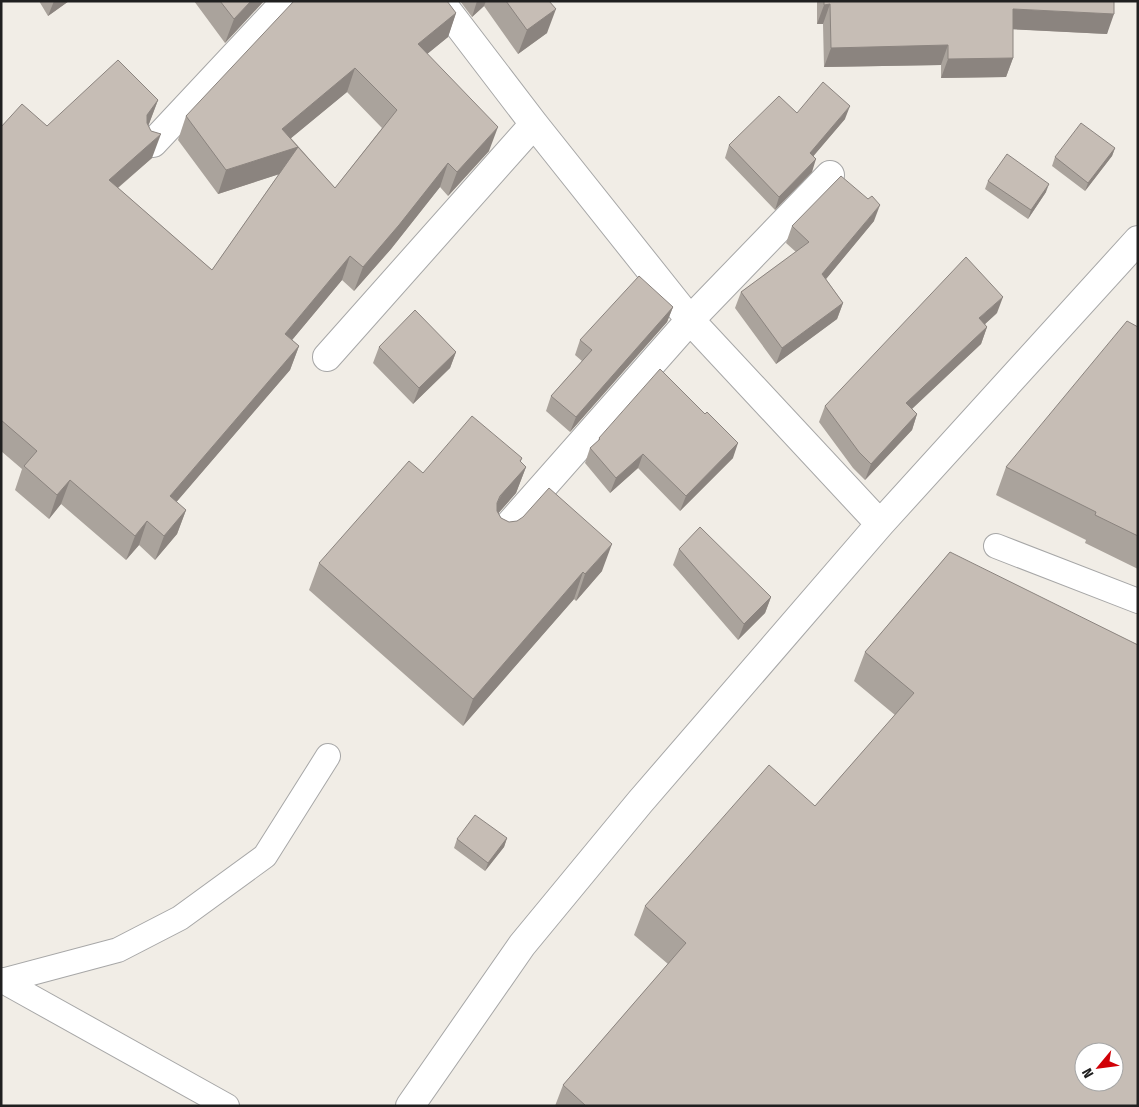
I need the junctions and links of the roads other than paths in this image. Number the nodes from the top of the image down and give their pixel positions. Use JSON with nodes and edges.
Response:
{"nodes":[{"id":1,"x":286,"y":1,"type":"edge"},
{"id":2,"x":440,"y":1,"type":"edge"},
{"id":3,"x":534,"y":124,"type":"junction"},
{"id":4,"x":153,"y":144,"type":"edge"},
{"id":5,"x":830,"y":175,"type":"dead end"},
{"id":6,"x":1138,"y":240,"type":"edge"},
{"id":7,"x":690,"y":320,"type":"junction"},
{"id":8,"x":327,"y":357,"type":"dead end"},
{"id":9,"x":880,"y":524,"type":"junction"},
{"id":10,"x":502,"y":533,"type":"edge"},
{"id":11,"x":996,"y":546,"type":"dead end"},
{"id":12,"x":1138,"y":600,"type":"edge"},
{"id":13,"x":328,"y":756,"type":"dead end"},
{"id":14,"x":2,"y":980,"type":"edge"},
{"id":15,"x":227,"y":1106,"type":"edge"},
{"id":16,"x":410,"y":1106,"type":"edge"}],
"edges":[{"from":1,"to":4,"type":"street"},
{"from":2,"to":3,"type":"street"},
{"from":3,"to":7,"type":"street"},
{"from":3,"to":8,"type":"street"},
{"from":5,"to":7,"type":"street"},
{"from":6,"to":9,"type":"street"},
{"from":7,"to":9,"type":"street"},
{"from":7,"to":10,"type":"street"},
{"from":9,"to":16,"type":"street"},
{"from":11,"to":12,"type":"lane"},
{"from":13,"to":14,"type":"lane"},
{"from":14,"to":15,"type":"lane"}]}
